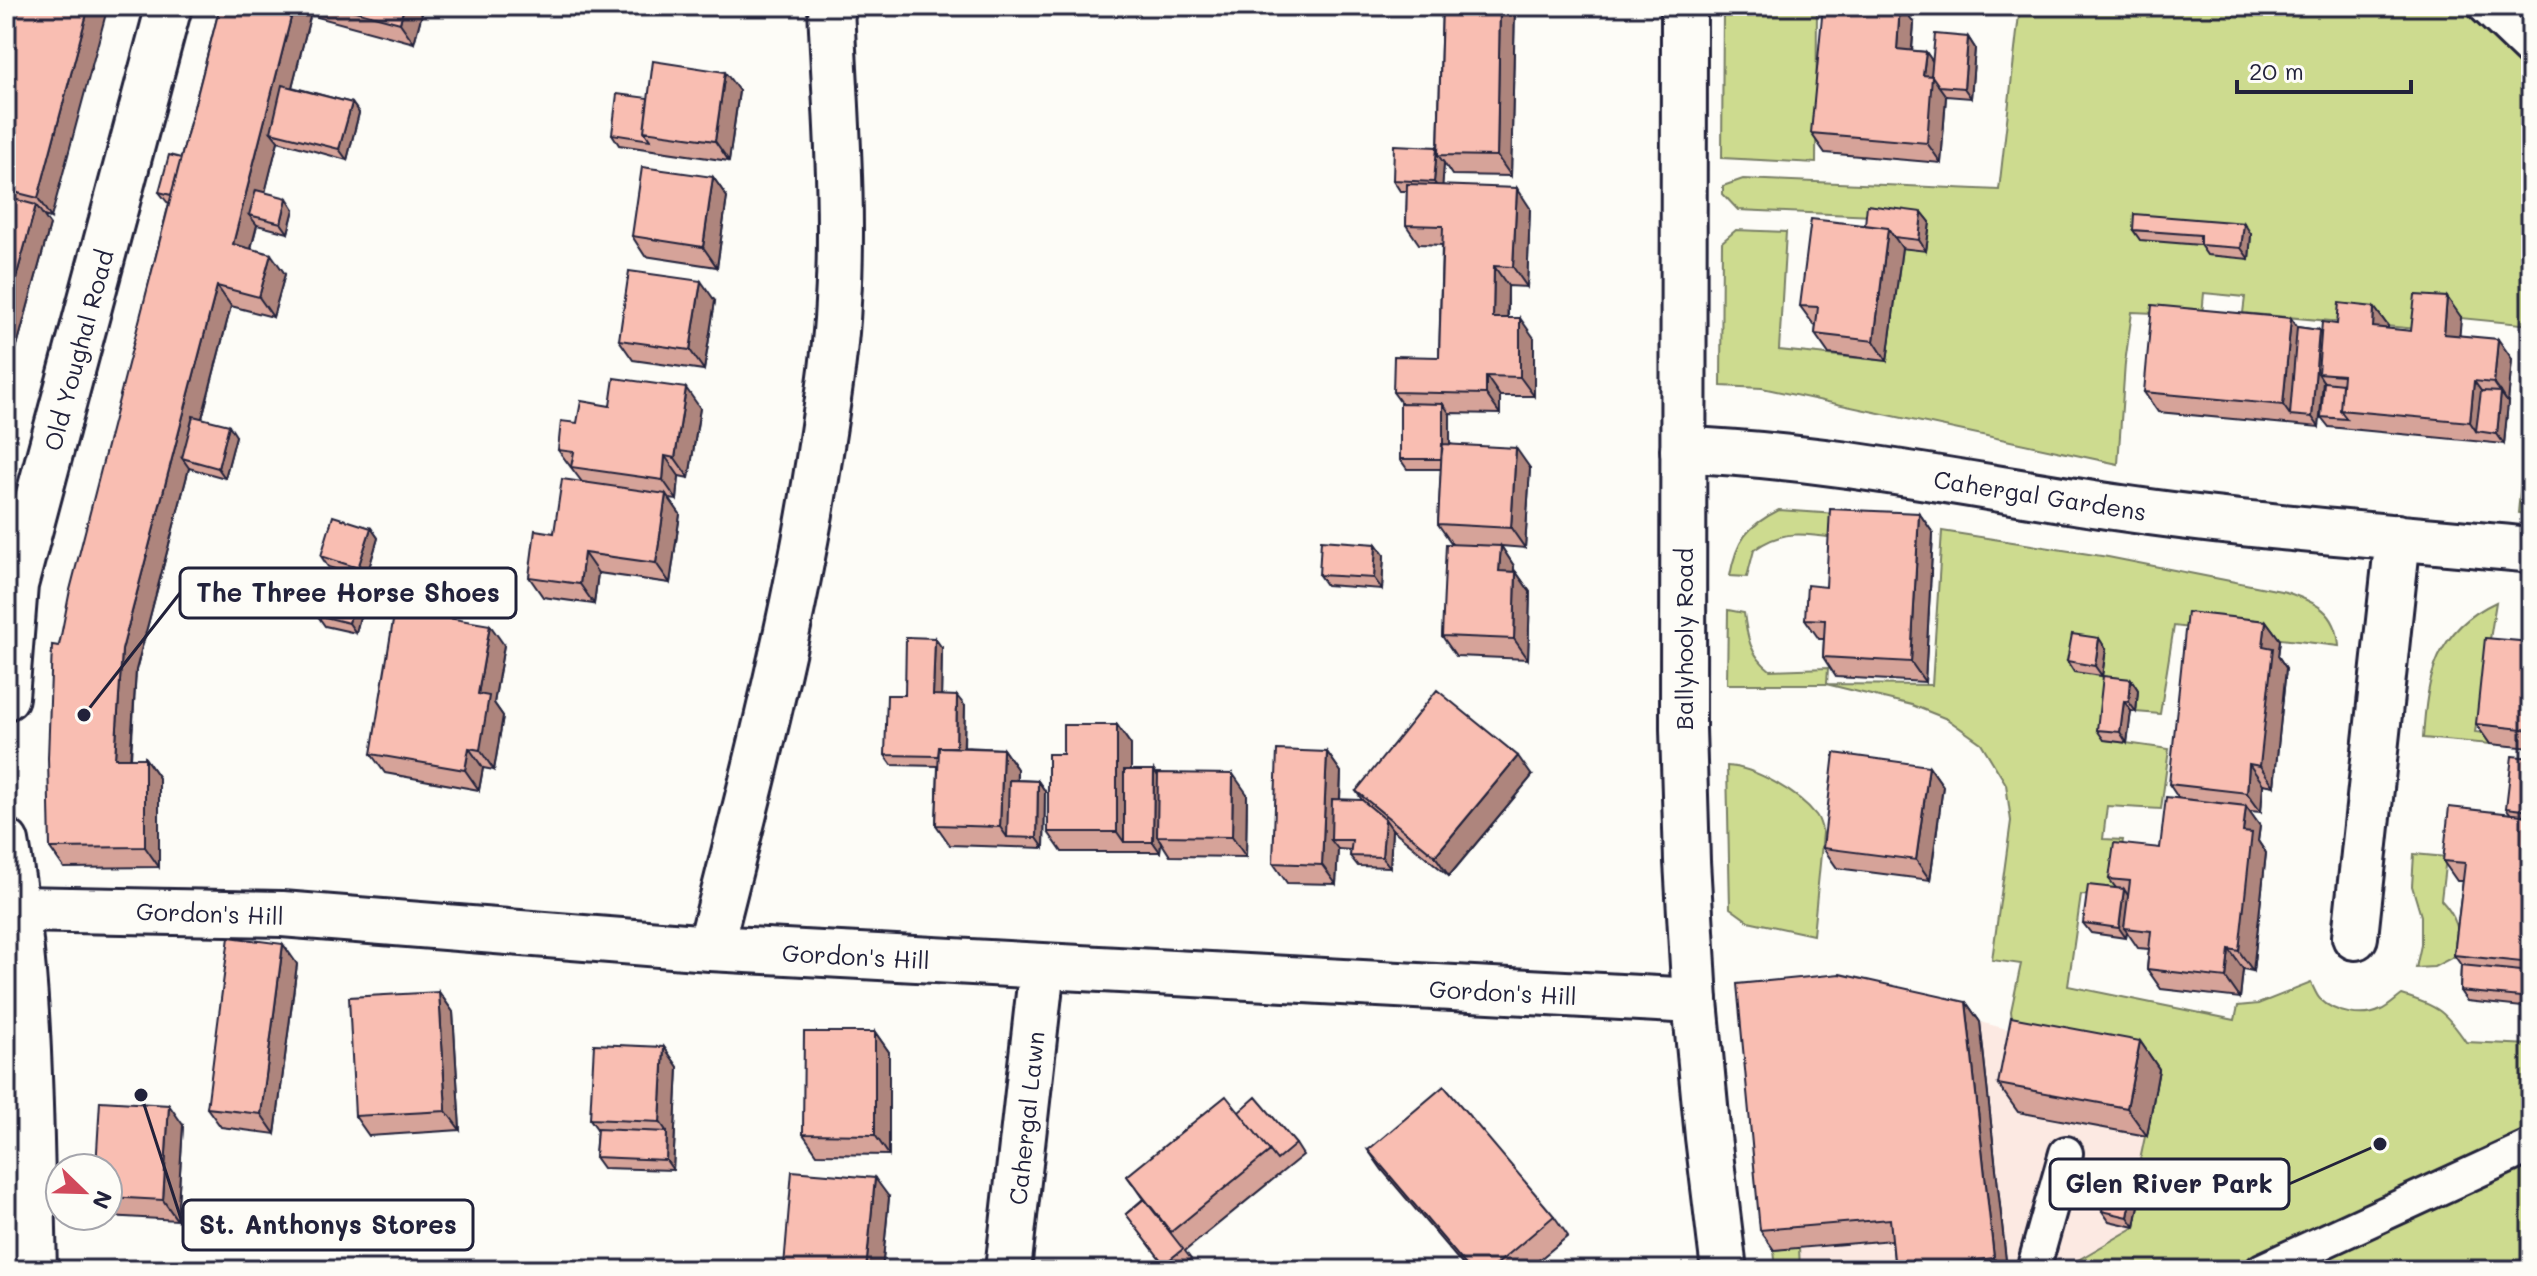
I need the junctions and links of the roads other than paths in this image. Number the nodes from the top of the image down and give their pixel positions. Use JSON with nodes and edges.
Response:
{"nodes":[{"id":1,"x":169,"y":6,"type":"edge"},
{"id":2,"x":831,"y":6,"type":"edge"},
{"id":3,"x":1684,"y":6,"type":"edge"},
{"id":4,"x":2484,"y":6,"type":"edge"},
{"id":5,"x":2531,"y":51,"type":"edge"},
{"id":6,"x":1683,"y":450,"type":"junction"},
{"id":7,"x":2398,"y":537,"type":"junction"},
{"id":8,"x":2531,"y":550,"type":"edge"},
{"id":9,"x":6,"y":697,"type":"edge"},
{"id":10,"x":6,"y":842,"type":"edge"},
{"id":11,"x":18,"y":909,"type":"junction"},
{"id":12,"x":2355,"y":937,"type":"dead end"},
{"id":13,"x":710,"y":948,"type":"junction"},
{"id":14,"x":1042,"y":967,"type":"junction"},
{"id":15,"x":1695,"y":1001,"type":"junction"},
{"id":16,"x":2531,"y":1146,"type":"edge"},
{"id":17,"x":2066,"y":1153,"type":"dead end"},
{"id":18,"x":34,"y":1270,"type":"edge"},
{"id":19,"x":1008,"y":1270,"type":"edge"},
{"id":20,"x":1724,"y":1270,"type":"edge"},
{"id":21,"x":2033,"y":1270,"type":"edge"},
{"id":22,"x":2262,"y":1270,"type":"edge"}],
"edges":[{"from":1,"to":9,"type":"street","name":"Old Youghal Road"},
{"from":2,"to":13,"type":"street"},
{"from":3,"to":6,"type":"street","name":"Ballyhooly Road"},
{"from":4,"to":5,"type":"lane"},
{"from":6,"to":7,"type":"street","name":"Cahergal Gardens"},
{"from":6,"to":15,"type":"street","name":"Ballyhooly Road"},
{"from":7,"to":8,"type":"street","name":"Cahergal Gardens"},
{"from":7,"to":12,"type":"street"},
{"from":10,"to":11,"type":"street"},
{"from":11,"to":13,"type":"street","name":"Gordon's Hill"},
{"from":11,"to":18,"type":"street"},
{"from":13,"to":14,"type":"street","name":"Gordon's Hill"},
{"from":14,"to":15,"type":"street","name":"Gordon's Hill"},
{"from":14,"to":19,"type":"street","name":"Cahergal Lawn"},
{"from":15,"to":20,"type":"street","name":"Ballyhooly Road"},
{"from":16,"to":22,"type":"lane"},
{"from":17,"to":21,"type":"lane"}]}
